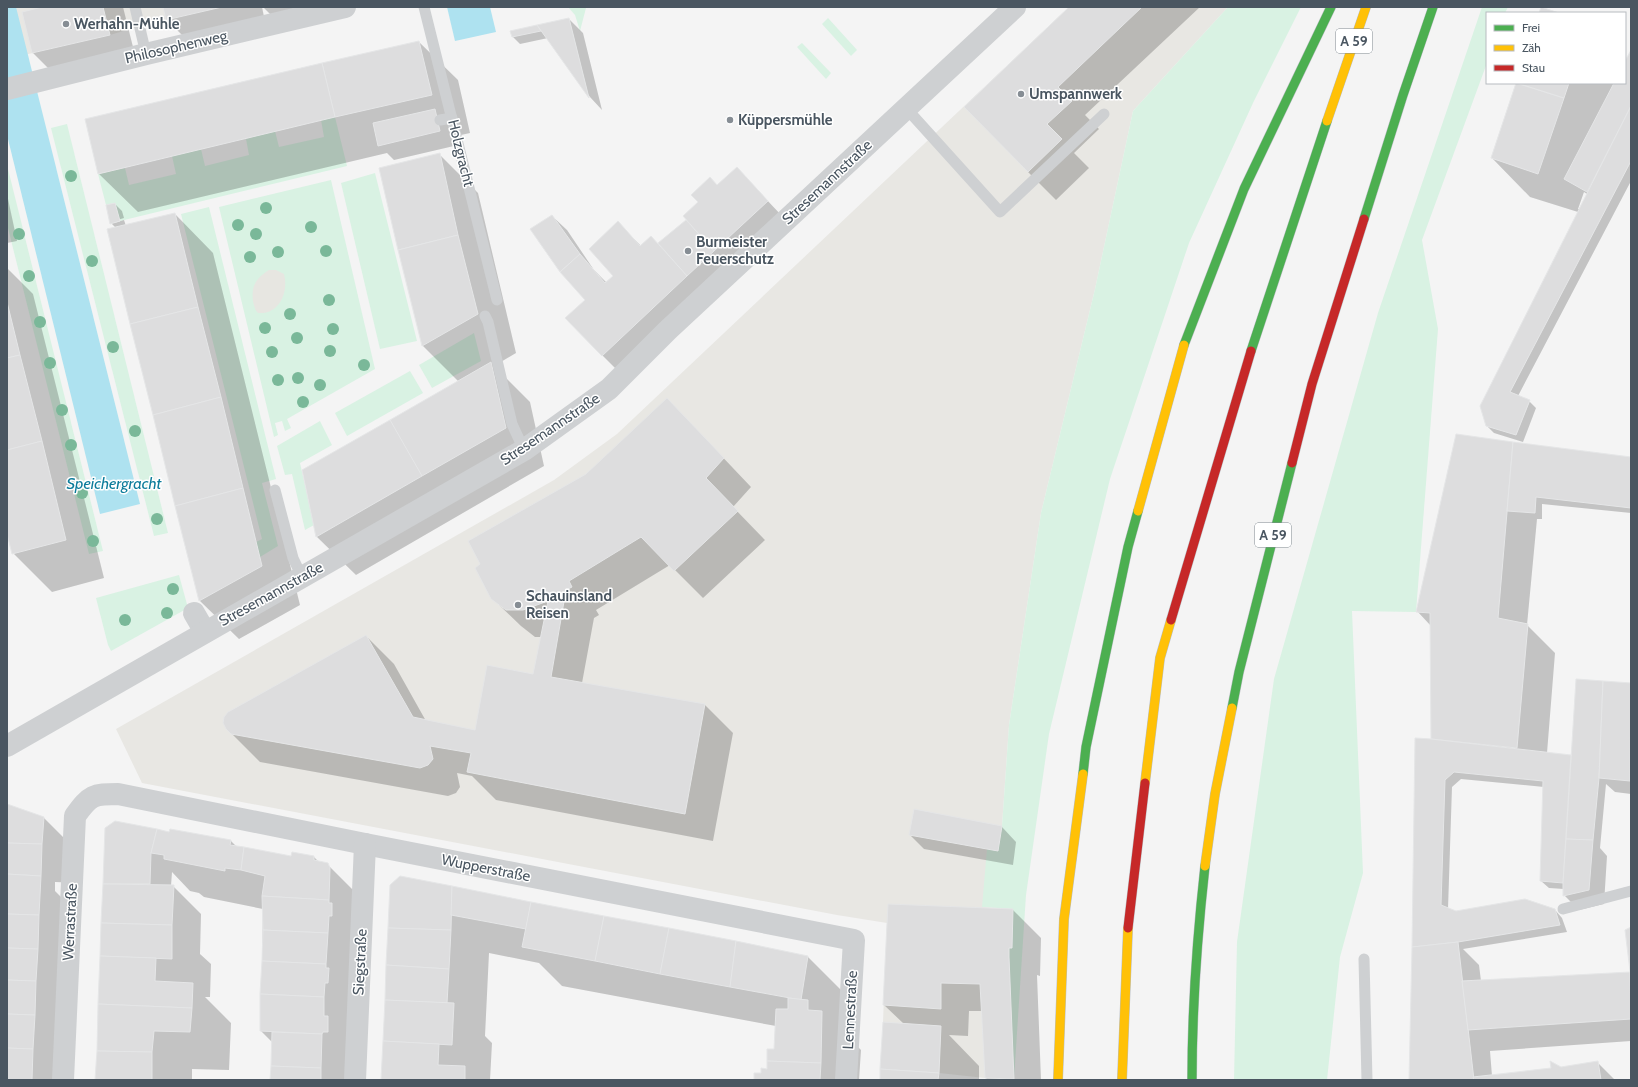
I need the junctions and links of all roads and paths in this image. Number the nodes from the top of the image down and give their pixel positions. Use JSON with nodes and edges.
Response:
{"nodes":[{"id":1,"x":135,"y":7,"type":"edge"},
{"id":2,"x":345,"y":7,"type":"edge"},
{"id":3,"x":424,"y":7,"type":"edge"},
{"id":4,"x":1015,"y":7,"type":"edge"},
{"id":5,"x":1331,"y":7,"type":"edge"},
{"id":6,"x":1366,"y":7,"type":"edge"},
{"id":7,"x":1433,"y":7,"type":"edge"},
{"id":8,"x":146,"y":54,"type":"junction"},
{"id":9,"x":7,"y":89,"type":"edge"},
{"id":10,"x":906,"y":108,"type":"junction"},
{"id":11,"x":1104,"y":114,"type":"dead end"},
{"id":12,"x":452,"y":118,"type":"junction"},
{"id":13,"x":440,"y":120,"type":"dead end"},
{"id":14,"x":497,"y":300,"type":"dead end"},
{"id":15,"x":484,"y":316,"type":"dead end"},
{"id":16,"x":524,"y":450,"type":"junction"},
{"id":17,"x":275,"y":490,"type":"dead end"},
{"id":18,"x":302,"y":577,"type":"junction"},
{"id":19,"x":194,"y":613,"type":"dead end"},
{"id":20,"x":205,"y":632,"type":"junction"},
{"id":21,"x":7,"y":746,"type":"edge"},
{"id":22,"x":118,"y":794,"type":"joint"},
{"id":23,"x":365,"y":844,"type":"junction"},
{"id":24,"x":1631,"y":891,"type":"edge"},
{"id":25,"x":1563,"y":909,"type":"dead end"},
{"id":26,"x":854,"y":940,"type":"joint"},
{"id":27,"x":1364,"y":959,"type":"dead end"},
{"id":28,"x":63,"y":1080,"type":"edge"},
{"id":29,"x":355,"y":1080,"type":"edge"},
{"id":30,"x":846,"y":1080,"type":"edge"},
{"id":31,"x":1058,"y":1080,"type":"edge"},
{"id":32,"x":1122,"y":1080,"type":"edge"},
{"id":33,"x":1192,"y":1080,"type":"edge"},
{"id":34,"x":1367,"y":1080,"type":"edge"}],
"edges":[{"from":1,"to":8,"type":"lane"},
{"from":2,"to":8,"type":"street","name":"Philosophenweg"},
{"from":3,"to":12,"type":"lane","name":"Holzgracht"},
{"from":4,"to":10,"type":"street","name":"Stresemannstraße"},
{"from":5,"to":31,"type":"highway"},
{"from":6,"to":32,"type":"highway","number":"A 59"},
{"from":7,"to":33,"type":"highway","number":"A 59"},
{"from":8,"to":9,"type":"street","name":"Philosophenweg"},
{"from":10,"to":11,"type":"lane"},
{"from":10,"to":16,"type":"street","name":"Stresemannstraße"},
{"from":12,"to":13,"type":"lane"},
{"from":12,"to":14,"type":"lane","name":"Holzgracht"},
{"from":15,"to":16,"type":"lane"},
{"from":16,"to":18,"type":"street","name":"Stresemannstraße"},
{"from":17,"to":18,"type":"lane"},
{"from":18,"to":20,"type":"street","name":"Stresemannstraße"},
{"from":19,"to":20,"type":"street"},
{"from":20,"to":21,"type":"street","name":"Stresemannstraße"},
{"from":22,"to":23,"type":"street","name":"Wupperstraße"},
{"from":22,"to":28,"type":"street","name":"Werrastraße"},
{"from":23,"to":26,"type":"street","name":"Wupperstraße"},
{"from":23,"to":29,"type":"street","name":"Siegstraße"},
{"from":24,"to":25,"type":"lane"},
{"from":26,"to":30,"type":"street","name":"Lennestraße"},
{"from":27,"to":34,"type":"lane"}]}
